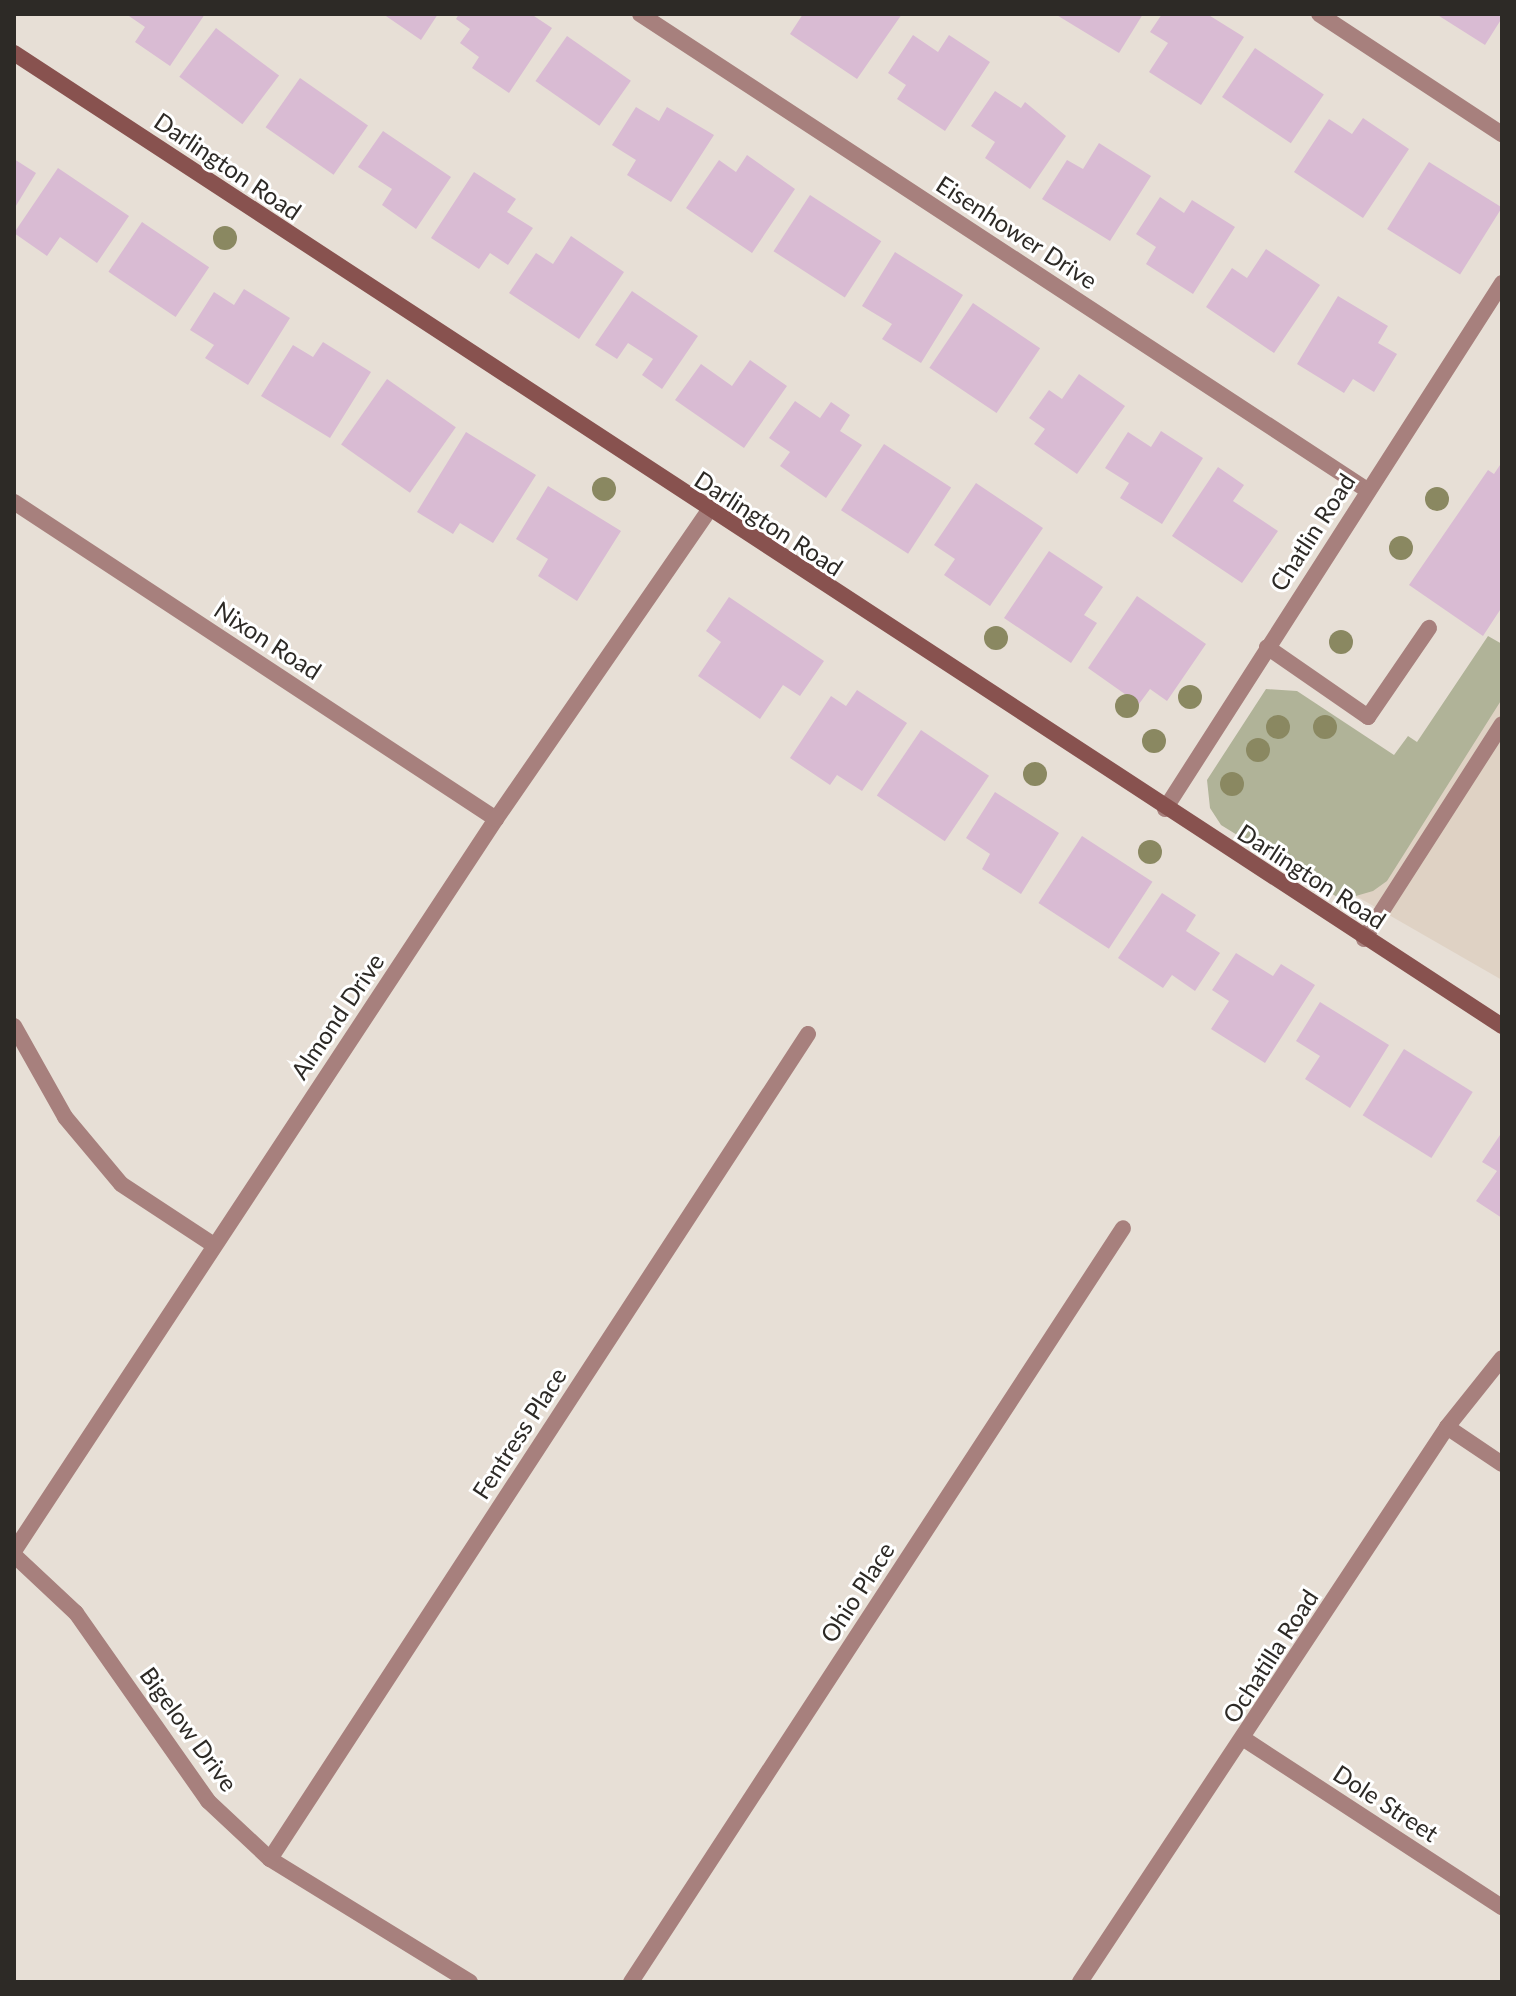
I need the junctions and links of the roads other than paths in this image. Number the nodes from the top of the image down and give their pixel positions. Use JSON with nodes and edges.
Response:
{"nodes":[{"id":1,"x":640,"y":14,"type":"edge"},
{"id":2,"x":1319,"y":14,"type":"edge"},
{"id":3,"x":14,"y":53,"type":"edge"},
{"id":4,"x":1502,"y":134,"type":"edge"},
{"id":5,"x":1502,"y":283,"type":"edge"},
{"id":6,"x":1367,"y":490,"type":"junction"},
{"id":7,"x":14,"y":502,"type":"edge"},
{"id":8,"x":708,"y":512,"type":"junction"},
{"id":9,"x":1429,"y":628,"type":"dead end"},
{"id":10,"x":1267,"y":647,"type":"junction"},
{"id":11,"x":1502,"y":724,"type":"edge"},
{"id":12,"x":1165,"y":809,"type":"junction"},
{"id":13,"x":496,"y":819,"type":"junction"},
{"id":14,"x":1364,"y":939,"type":"junction"},
{"id":15,"x":14,"y":1026,"type":"edge"},
{"id":16,"x":1502,"y":1026,"type":"edge"},
{"id":17,"x":808,"y":1034,"type":"dead end"},
{"id":18,"x":1123,"y":1228,"type":"dead end"},
{"id":19,"x":214,"y":1245,"type":"junction"},
{"id":20,"x":1502,"y":1358,"type":"edge"},
{"id":21,"x":1447,"y":1427,"type":"junction"},
{"id":22,"x":1502,"y":1464,"type":"edge"},
{"id":23,"x":14,"y":1553,"type":"edge"},
{"id":24,"x":1244,"y":1739,"type":"junction"},
{"id":25,"x":270,"y":1859,"type":"junction"},
{"id":26,"x":1502,"y":1907,"type":"edge"},
{"id":27,"x":470,"y":1982,"type":"edge"},
{"id":28,"x":631,"y":1982,"type":"edge"},
{"id":29,"x":1080,"y":1982,"type":"edge"}],
"edges":[{"from":1,"to":6,"type":"street","name":"Eisenhower Drive"},
{"from":2,"to":4,"type":"street"},
{"from":3,"to":8,"type":"street","name":"Darlington Road"},
{"from":5,"to":6,"type":"street","name":"Chatlin Road"},
{"from":6,"to":10,"type":"street","name":"Chatlin Road"},
{"from":7,"to":13,"type":"street","name":"Nixon Road"},
{"from":8,"to":12,"type":"street","name":"Darlington Road"},
{"from":8,"to":13,"type":"street","name":"Almond Drive"},
{"from":9,"to":10,"type":"street"},
{"from":10,"to":12,"type":"street","name":"Chatlin Road"},
{"from":11,"to":14,"type":"street"},
{"from":12,"to":14,"type":"street","name":"Darlington Road"},
{"from":13,"to":19,"type":"street","name":"Almond Drive"},
{"from":14,"to":16,"type":"street","name":"Darlington Road"},
{"from":15,"to":19,"type":"street"},
{"from":17,"to":25,"type":"street","name":"Fentress Place"},
{"from":18,"to":28,"type":"street","name":"Ohio Place"},
{"from":19,"to":23,"type":"street","name":"Almond Drive"},
{"from":20,"to":21,"type":"street","name":"Ochatilla Road"},
{"from":21,"to":22,"type":"street"},
{"from":21,"to":24,"type":"street","name":"Ochatilla Road"},
{"from":23,"to":25,"type":"street","name":"Bigelow Drive"},
{"from":24,"to":26,"type":"street","name":"Dole Street"},
{"from":24,"to":29,"type":"street","name":"Ochatilla Road"},
{"from":25,"to":27,"type":"street","name":"Bigelow Drive"}]}
